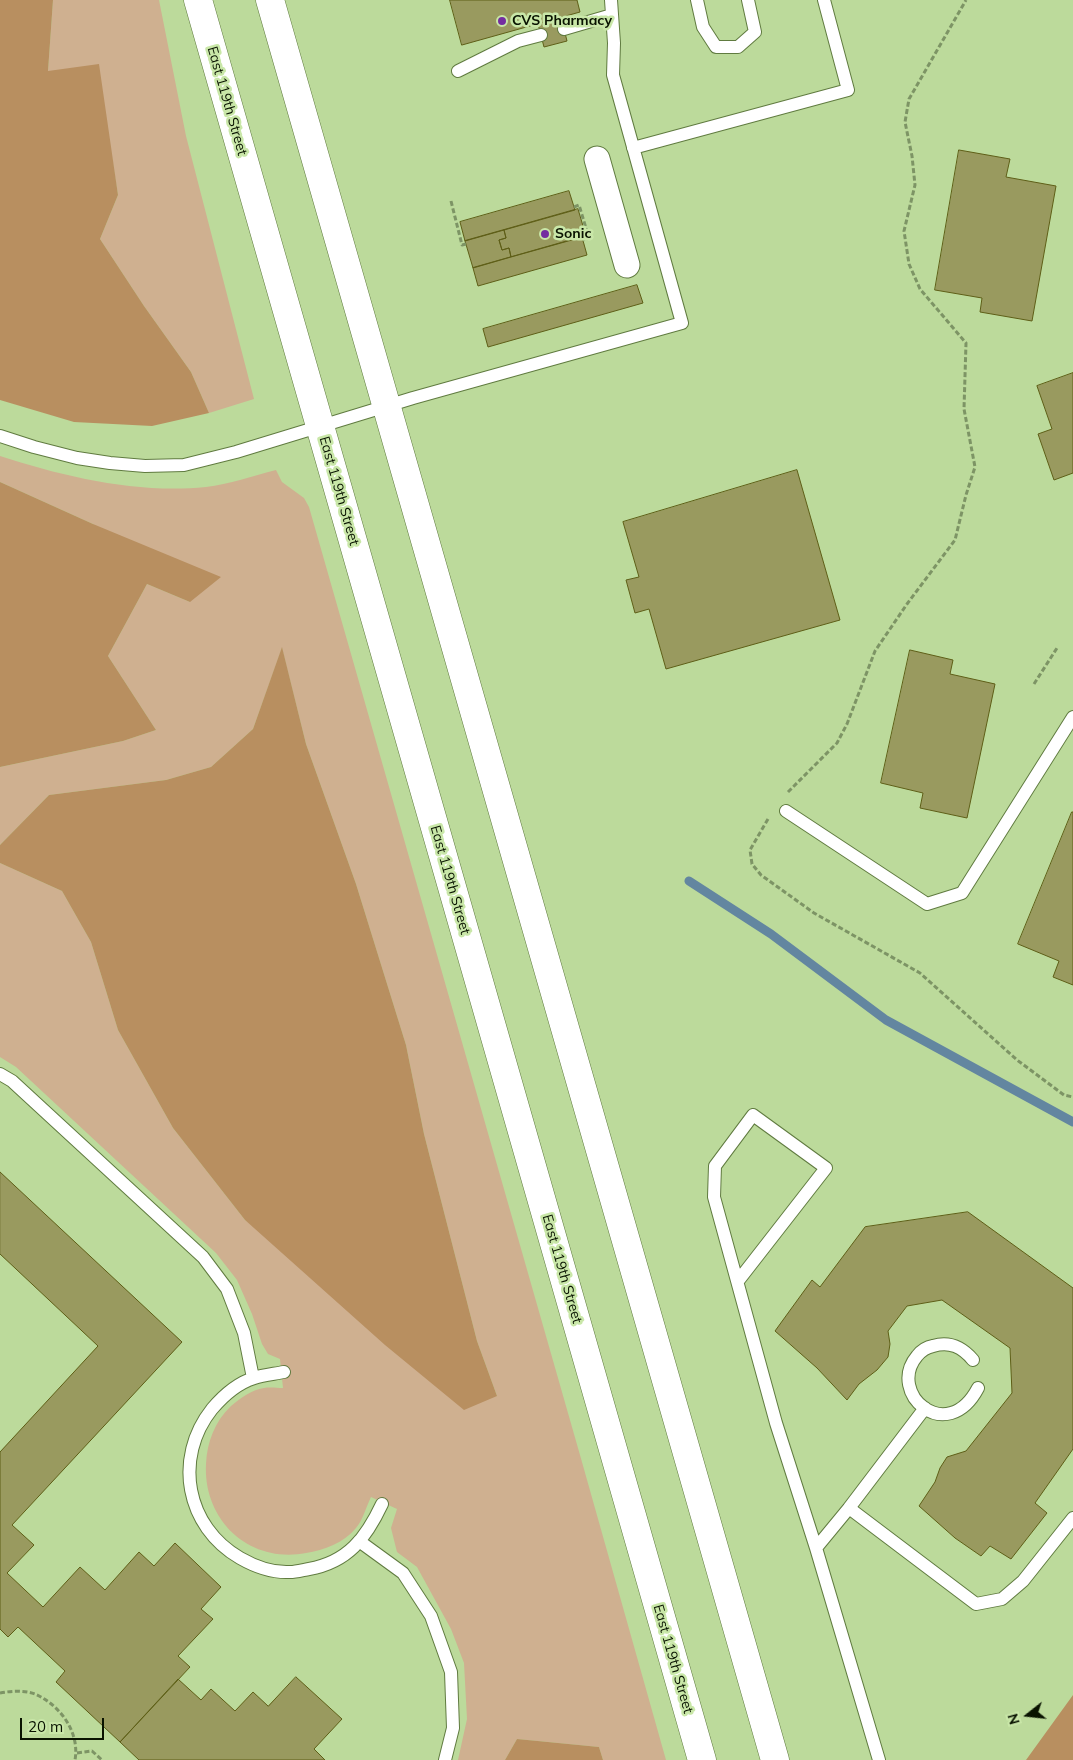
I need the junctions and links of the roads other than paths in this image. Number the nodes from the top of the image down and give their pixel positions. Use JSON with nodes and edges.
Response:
{"nodes":[{"id":1,"x":198,"y":0,"type":"edge"},
{"id":2,"x":270,"y":0,"type":"edge"},
{"id":3,"x":611,"y":0,"type":"edge"},
{"id":4,"x":696,"y":0,"type":"edge"},
{"id":5,"x":748,"y":0,"type":"edge"},
{"id":6,"x":824,"y":0,"type":"edge"},
{"id":7,"x":612,"y":15,"type":"junction"},
{"id":8,"x":564,"y":29,"type":"dead end"},
{"id":9,"x":541,"y":35,"type":"dead end"},
{"id":10,"x":458,"y":71,"type":"dead end"},
{"id":11,"x":633,"y":148,"type":"junction"},
{"id":12,"x":598,"y":159,"type":"dead end"},
{"id":13,"x":627,"y":265,"type":"dead end"},
{"id":14,"x":387,"y":406,"type":"junction"},
{"id":15,"x":320,"y":427,"type":"junction"},
{"id":16,"x":0,"y":436,"type":"edge"},
{"id":17,"x":1073,"y":717,"type":"edge"},
{"id":18,"x":786,"y":811,"type":"dead end"},
{"id":19,"x":0,"y":1074,"type":"edge"},
{"id":20,"x":738,"y":1281,"type":"junction"},
{"id":21,"x":973,"y":1360,"type":"dead end"},
{"id":22,"x":284,"y":1372,"type":"dead end"},
{"id":23,"x":253,"y":1378,"type":"junction"},
{"id":24,"x":978,"y":1388,"type":"dead end"},
{"id":25,"x":925,"y":1408,"type":"junction"},
{"id":26,"x":382,"y":1504,"type":"dead end"},
{"id":27,"x":849,"y":1508,"type":"junction"},
{"id":28,"x":1073,"y":1518,"type":"edge"},
{"id":29,"x":359,"y":1541,"type":"junction"},
{"id":30,"x":816,"y":1548,"type":"junction"},
{"id":31,"x":445,"y":1760,"type":"edge"},
{"id":32,"x":702,"y":1760,"type":"edge"},
{"id":33,"x":774,"y":1760,"type":"edge"},
{"id":34,"x":879,"y":1760,"type":"edge"}],
"edges":[{"from":1,"to":15,"type":"main road","name":"East 119th Street"},
{"from":2,"to":14,"type":"main road"},
{"from":3,"to":7,"type":"lane"},
{"from":4,"to":5,"type":"lane"},
{"from":6,"to":11,"type":"lane"},
{"from":7,"to":8,"type":"lane"},
{"from":7,"to":11,"type":"lane"},
{"from":9,"to":10,"type":"lane"},
{"from":11,"to":14,"type":"lane"},
{"from":12,"to":13,"type":"street"},
{"from":14,"to":15,"type":"lane"},
{"from":14,"to":33,"type":"main road"},
{"from":15,"to":16,"type":"lane"},
{"from":15,"to":32,"type":"main road","name":"East 119th Street"},
{"from":17,"to":18,"type":"lane"},
{"from":19,"to":23,"type":"lane"},
{"from":20,"to":20,"type":"lane"},
{"from":20,"to":30,"type":"lane"},
{"from":21,"to":25,"type":"lane"},
{"from":22,"to":23,"type":"lane"},
{"from":23,"to":29,"type":"lane"},
{"from":24,"to":25,"type":"lane"},
{"from":25,"to":27,"type":"lane"},
{"from":26,"to":29,"type":"lane"},
{"from":27,"to":28,"type":"lane"},
{"from":27,"to":30,"type":"lane"},
{"from":29,"to":31,"type":"lane"},
{"from":30,"to":34,"type":"lane"}]}
